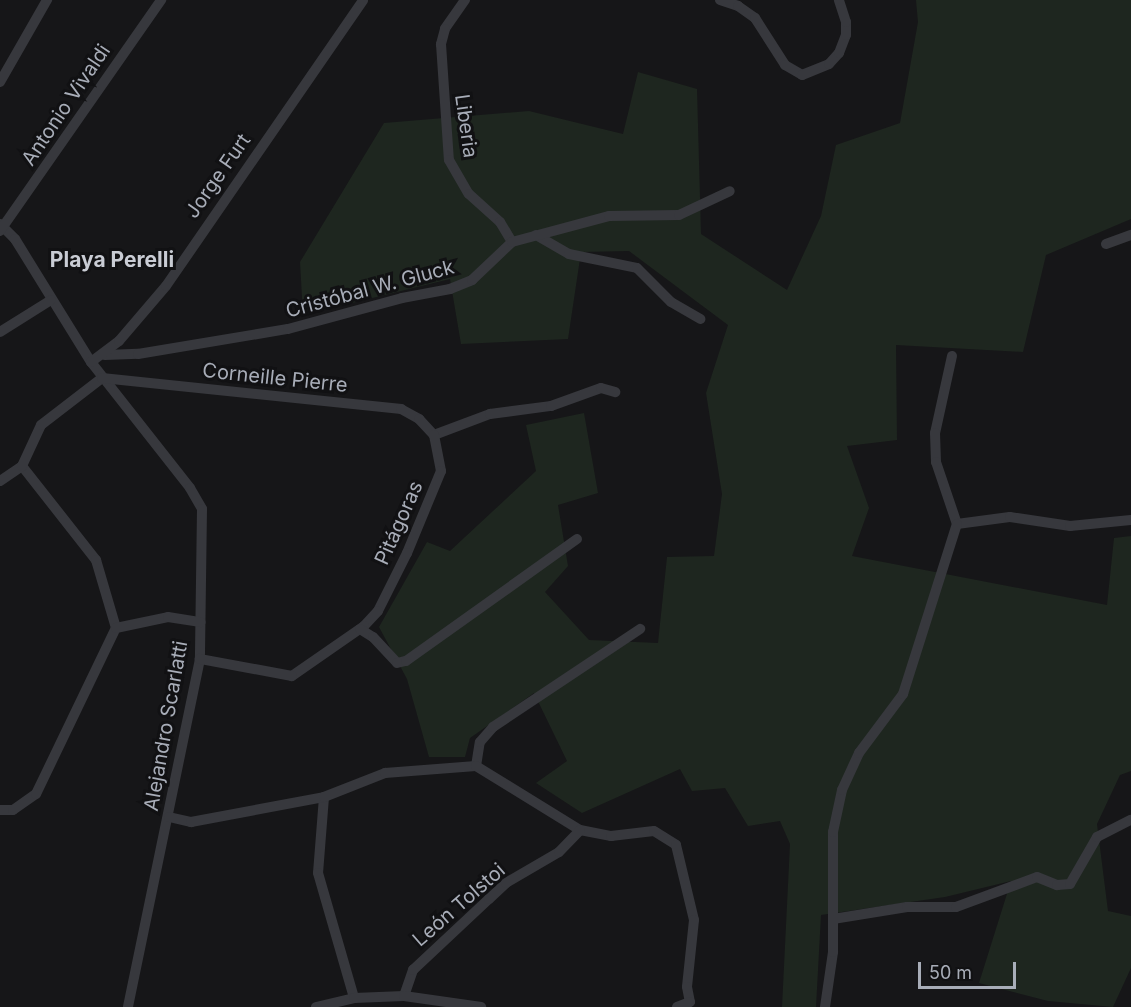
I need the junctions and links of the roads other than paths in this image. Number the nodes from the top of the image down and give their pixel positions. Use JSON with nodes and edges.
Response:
{"nodes":[{"id":1,"x":47,"y":0,"type":"edge"},
{"id":2,"x":161,"y":0,"type":"edge"},
{"id":3,"x":363,"y":0,"type":"edge"},
{"id":4,"x":465,"y":0,"type":"edge"},
{"id":5,"x":720,"y":0,"type":"edge"},
{"id":6,"x":838,"y":0,"type":"edge"},
{"id":7,"x":0,"y":82,"type":"edge"},
{"id":8,"x":730,"y":191,"type":"dead end"},
{"id":9,"x":1,"y":227,"type":"edge"},
{"id":10,"x":536,"y":235,"type":"junction"},
{"id":11,"x":1131,"y":235,"type":"edge"},
{"id":12,"x":512,"y":242,"type":"junction"},
{"id":13,"x":1106,"y":244,"type":"dead end"},
{"id":14,"x":51,"y":300,"type":"junction"},
{"id":15,"x":700,"y":319,"type":"dead end"},
{"id":16,"x":0,"y":332,"type":"edge"},
{"id":17,"x":105,"y":355,"type":"junction"},
{"id":18,"x":952,"y":356,"type":"dead end"},
{"id":19,"x":91,"y":362,"type":"junction"},
{"id":20,"x":102,"y":378,"type":"junction"},
{"id":21,"x":615,"y":392,"type":"dead end"},
{"id":22,"x":434,"y":435,"type":"junction"},
{"id":23,"x":22,"y":466,"type":"junction"},
{"id":24,"x":0,"y":481,"type":"edge"},
{"id":25,"x":1131,"y":520,"type":"edge"},
{"id":26,"x":957,"y":524,"type":"junction"},
{"id":27,"x":578,"y":539,"type":"dead end"},
{"id":28,"x":201,"y":622,"type":"junction"},
{"id":29,"x":116,"y":628,"type":"junction"},
{"id":30,"x":360,"y":629,"type":"junction"},
{"id":31,"x":640,"y":629,"type":"dead end"},
{"id":32,"x":200,"y":659,"type":"junction"},
{"id":33,"x":476,"y":766,"type":"junction"},
{"id":34,"x":324,"y":797,"type":"junction"},
{"id":35,"x":0,"y":810,"type":"edge"},
{"id":36,"x":169,"y":817,"type":"junction"},
{"id":37,"x":1131,"y":819,"type":"edge"},
{"id":38,"x":580,"y":830,"type":"junction"},
{"id":39,"x":834,"y":919,"type":"junction"},
{"id":40,"x":404,"y":996,"type":"junction"},
{"id":41,"x":354,"y":998,"type":"junction"},
{"id":42,"x":695,"y":1004,"type":"edge"},
{"id":43,"x":128,"y":1007,"type":"edge"},
{"id":44,"x":316,"y":1007,"type":"edge"},
{"id":45,"x":481,"y":1007,"type":"edge"},
{"id":46,"x":677,"y":1007,"type":"edge"},
{"id":47,"x":825,"y":1007,"type":"edge"}],
"edges":[{"from":1,"to":7,"type":"street"},
{"from":2,"to":9,"type":"street","name":"Antonio Vivaldi"},
{"from":3,"to":17,"type":"street","name":"Jorge Furt"},
{"from":4,"to":12,"type":"street","name":"Liberia"},
{"from":5,"to":6,"type":"street"},
{"from":8,"to":10,"type":"street","name":"Cristóbal W. Gluck"},
{"from":9,"to":14,"type":"street","name":"Alejandro Scarlatti"},
{"from":10,"to":12,"type":"street","name":"Cristóbal W. Gluck"},
{"from":10,"to":15,"type":"street"},
{"from":11,"to":13,"type":"street"},
{"from":12,"to":17,"type":"street","name":"Cristóbal W. Gluck"},
{"from":14,"to":16,"type":"street"},
{"from":14,"to":19,"type":"street","name":"Alejandro Scarlatti"},
{"from":17,"to":19,"type":"street","name":"Jorge Furt"},
{"from":18,"to":26,"type":"street"},
{"from":19,"to":20,"type":"street","name":"Alejandro Scarlatti"},
{"from":20,"to":22,"type":"street","name":"Corneille Pierre"},
{"from":20,"to":23,"type":"street"},
{"from":20,"to":28,"type":"street","name":"Alejandro Scarlatti"},
{"from":21,"to":22,"type":"street"},
{"from":22,"to":30,"type":"street","name":"Pitágoras"},
{"from":23,"to":24,"type":"street"},
{"from":23,"to":29,"type":"street"},
{"from":25,"to":26,"type":"street"},
{"from":26,"to":39,"type":"street"},
{"from":27,"to":30,"type":"street"},
{"from":28,"to":29,"type":"street"},
{"from":28,"to":32,"type":"street","name":"Alejandro Scarlatti"},
{"from":29,"to":35,"type":"street"},
{"from":30,"to":32,"type":"street","name":"Pitágoras"},
{"from":31,"to":33,"type":"street"},
{"from":32,"to":36,"type":"street","name":"Alejandro Scarlatti"},
{"from":33,"to":34,"type":"street"},
{"from":33,"to":38,"type":"street"},
{"from":34,"to":36,"type":"street"},
{"from":34,"to":41,"type":"street"},
{"from":36,"to":43,"type":"street","name":"Alejandro Scarlatti"},
{"from":37,"to":39,"type":"street"},
{"from":38,"to":40,"type":"street","name":"León Tolstoi"},
{"from":38,"to":42,"type":"street"},
{"from":39,"to":47,"type":"street"},
{"from":40,"to":41,"type":"street"},
{"from":40,"to":45,"type":"street"},
{"from":41,"to":44,"type":"street"},
{"from":42,"to":46,"type":"street"}]}
